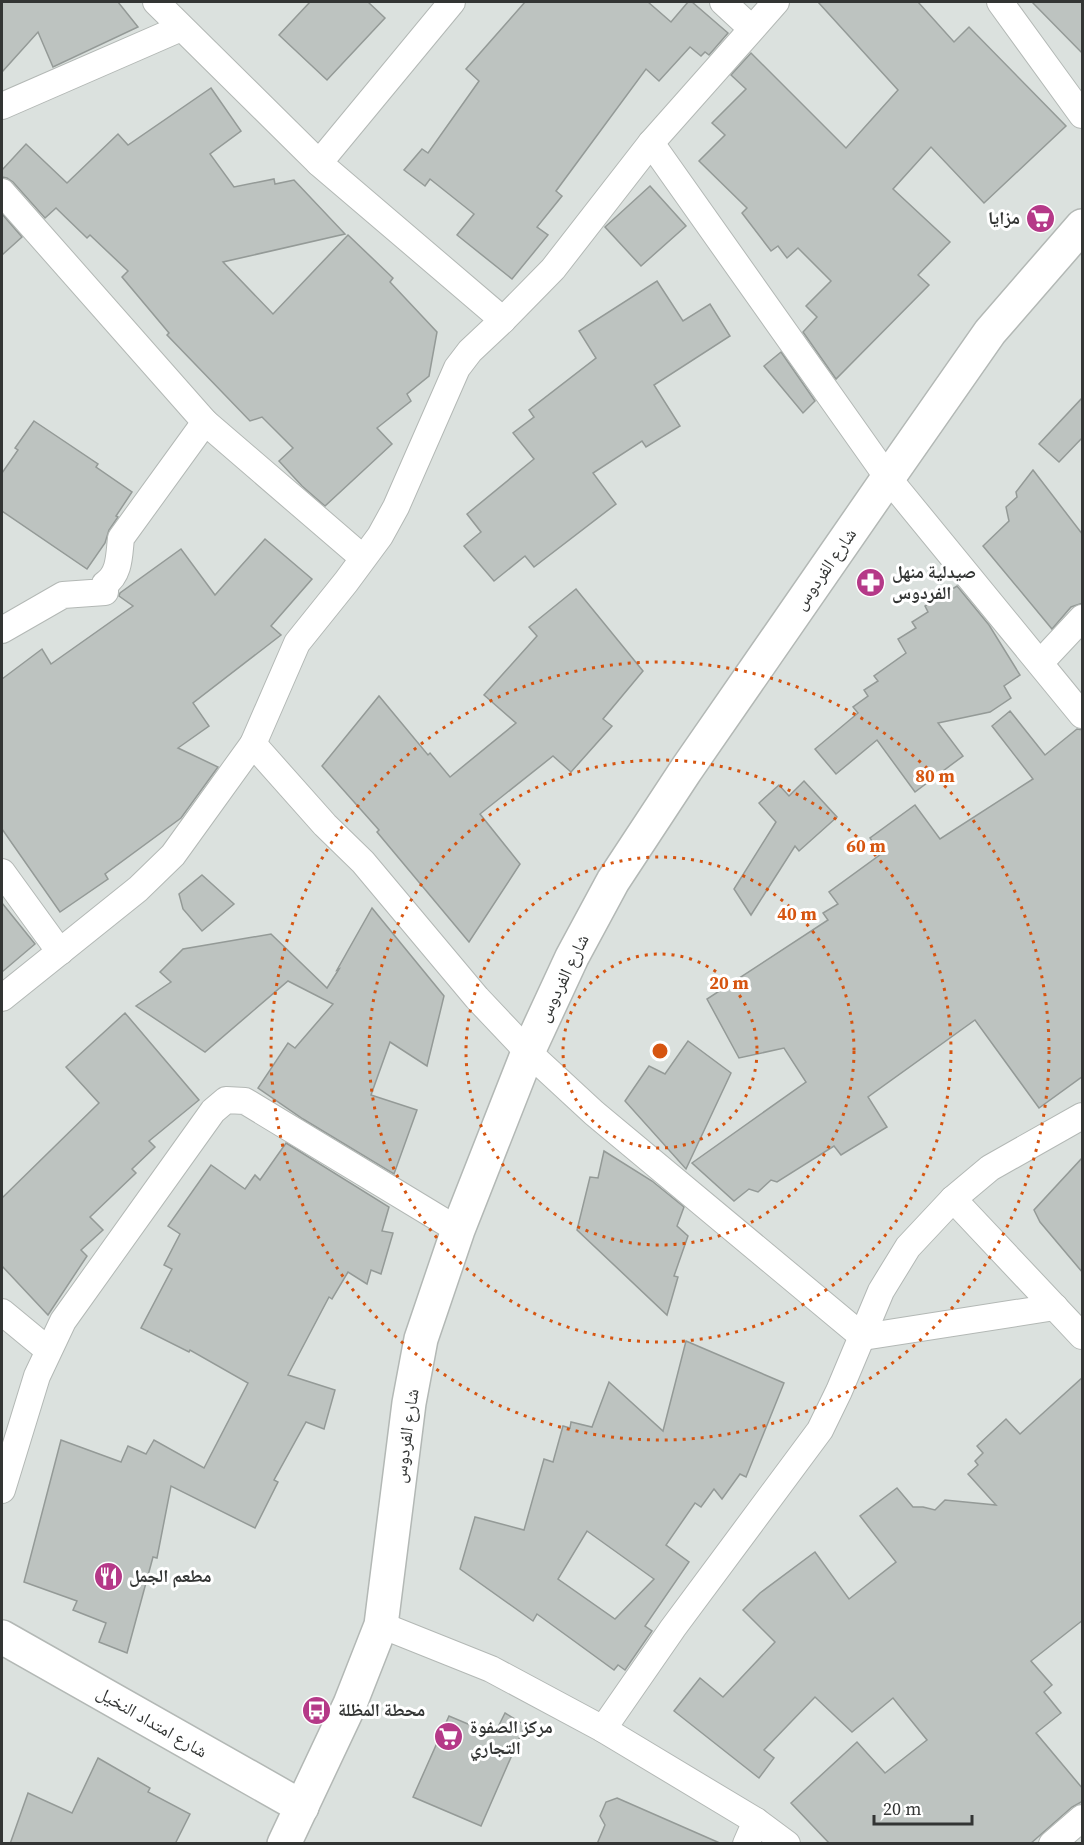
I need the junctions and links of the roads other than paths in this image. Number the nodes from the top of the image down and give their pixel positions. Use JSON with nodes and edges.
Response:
{"nodes":[{"id":1,"x":156,"y":2,"type":"edge"},
{"id":2,"x":452,"y":2,"type":"edge"},
{"id":3,"x":723,"y":2,"type":"edge"},
{"id":4,"x":776,"y":2,"type":"edge"},
{"id":5,"x":1000,"y":2,"type":"edge"},
{"id":6,"x":181,"y":28,"type":"junction"},
{"id":7,"x":751,"y":28,"type":"junction"},
{"id":8,"x":2,"y":105,"type":"edge"},
{"id":9,"x":1083,"y":115,"type":"edge"},
{"id":10,"x":651,"y":143,"type":"junction"},
{"id":11,"x":319,"y":163,"type":"junction"},
{"id":12,"x":2,"y":192,"type":"edge"},
{"id":13,"x":1083,"y":226,"type":"edge"},
{"id":14,"x":503,"y":320,"type":"junction"},
{"id":15,"x":205,"y":422,"type":"junction"},
{"id":16,"x":888,"y":478,"type":"junction"},
{"id":17,"x":363,"y":558,"type":"junction"},
{"id":18,"x":1083,"y":618,"type":"edge"},
{"id":19,"x":2,"y":630,"type":"edge"},
{"id":20,"x":1041,"y":662,"type":"junction"},
{"id":21,"x":1083,"y":715,"type":"edge"},
{"id":22,"x":253,"y":744,"type":"junction"},
{"id":23,"x":2,"y":872,"type":"edge"},
{"id":24,"x":60,"y":952,"type":"junction"},
{"id":25,"x":2,"y":998,"type":"edge"},
{"id":26,"x":528,"y":1052,"type":"junction"},
{"id":27,"x":1083,"y":1116,"type":"edge"},
{"id":28,"x":953,"y":1199,"type":"junction"},
{"id":29,"x":458,"y":1230,"type":"junction"},
{"id":30,"x":1055,"y":1307,"type":"junction"},
{"id":31,"x":2,"y":1312,"type":"edge"},
{"id":32,"x":1083,"y":1336,"type":"edge"},
{"id":33,"x":863,"y":1337,"type":"junction"},
{"id":34,"x":48,"y":1350,"type":"junction"},
{"id":35,"x":2,"y":1490,"type":"edge"},
{"id":36,"x":381,"y":1625,"type":"junction"},
{"id":37,"x":2,"y":1637,"type":"edge"},
{"id":38,"x":603,"y":1729,"type":"junction"},
{"id":39,"x":302,"y":1807,"type":"junction"},
{"id":40,"x":1083,"y":1818,"type":"edge"},
{"id":41,"x":751,"y":1832,"type":"edge"},
{"id":42,"x":284,"y":1844,"type":"edge"},
{"id":43,"x":787,"y":1844,"type":"edge"},
{"id":44,"x":1052,"y":1844,"type":"edge"}],
"edges":[{"from":1,"to":6,"type":"street"},
{"from":2,"to":11,"type":"street"},
{"from":3,"to":7,"type":"street"},
{"from":4,"to":7,"type":"street"},
{"from":5,"to":9,"type":"street"},
{"from":6,"to":8,"type":"street"},
{"from":6,"to":11,"type":"street"},
{"from":7,"to":10,"type":"street"},
{"from":10,"to":14,"type":"street"},
{"from":10,"to":16,"type":"street"},
{"from":11,"to":14,"type":"street"},
{"from":12,"to":15,"type":"street"},
{"from":13,"to":16,"type":"street","name":"شارع الفردوس"},
{"from":14,"to":17,"type":"street"},
{"from":15,"to":17,"type":"street"},
{"from":15,"to":19,"type":"street"},
{"from":16,"to":20,"type":"street"},
{"from":16,"to":26,"type":"street","name":"شارع الفردوس"},
{"from":17,"to":22,"type":"street"},
{"from":18,"to":20,"type":"street"},
{"from":20,"to":21,"type":"street"},
{"from":22,"to":24,"type":"street"},
{"from":22,"to":26,"type":"street"},
{"from":23,"to":24,"type":"street"},
{"from":24,"to":25,"type":"street"},
{"from":26,"to":29,"type":"street","name":"شارع الفردوس"},
{"from":26,"to":33,"type":"street"},
{"from":27,"to":28,"type":"street"},
{"from":28,"to":30,"type":"street"},
{"from":28,"to":33,"type":"street"},
{"from":29,"to":34,"type":"street"},
{"from":29,"to":36,"type":"street","name":"شارع الفردوس"},
{"from":30,"to":32,"type":"street"},
{"from":30,"to":33,"type":"street"},
{"from":31,"to":34,"type":"street"},
{"from":33,"to":38,"type":"street"},
{"from":34,"to":35,"type":"street"},
{"from":36,"to":38,"type":"street"},
{"from":36,"to":39,"type":"street","name":"شارع الفردوس"},
{"from":37,"to":39,"type":"street","name":"شارع امتداد النخيل"},
{"from":38,"to":41,"type":"street"},
{"from":39,"to":42,"type":"street","name":"شارع الفردوس"},
{"from":40,"to":44,"type":"street"},
{"from":41,"to":43,"type":"street"}]}
